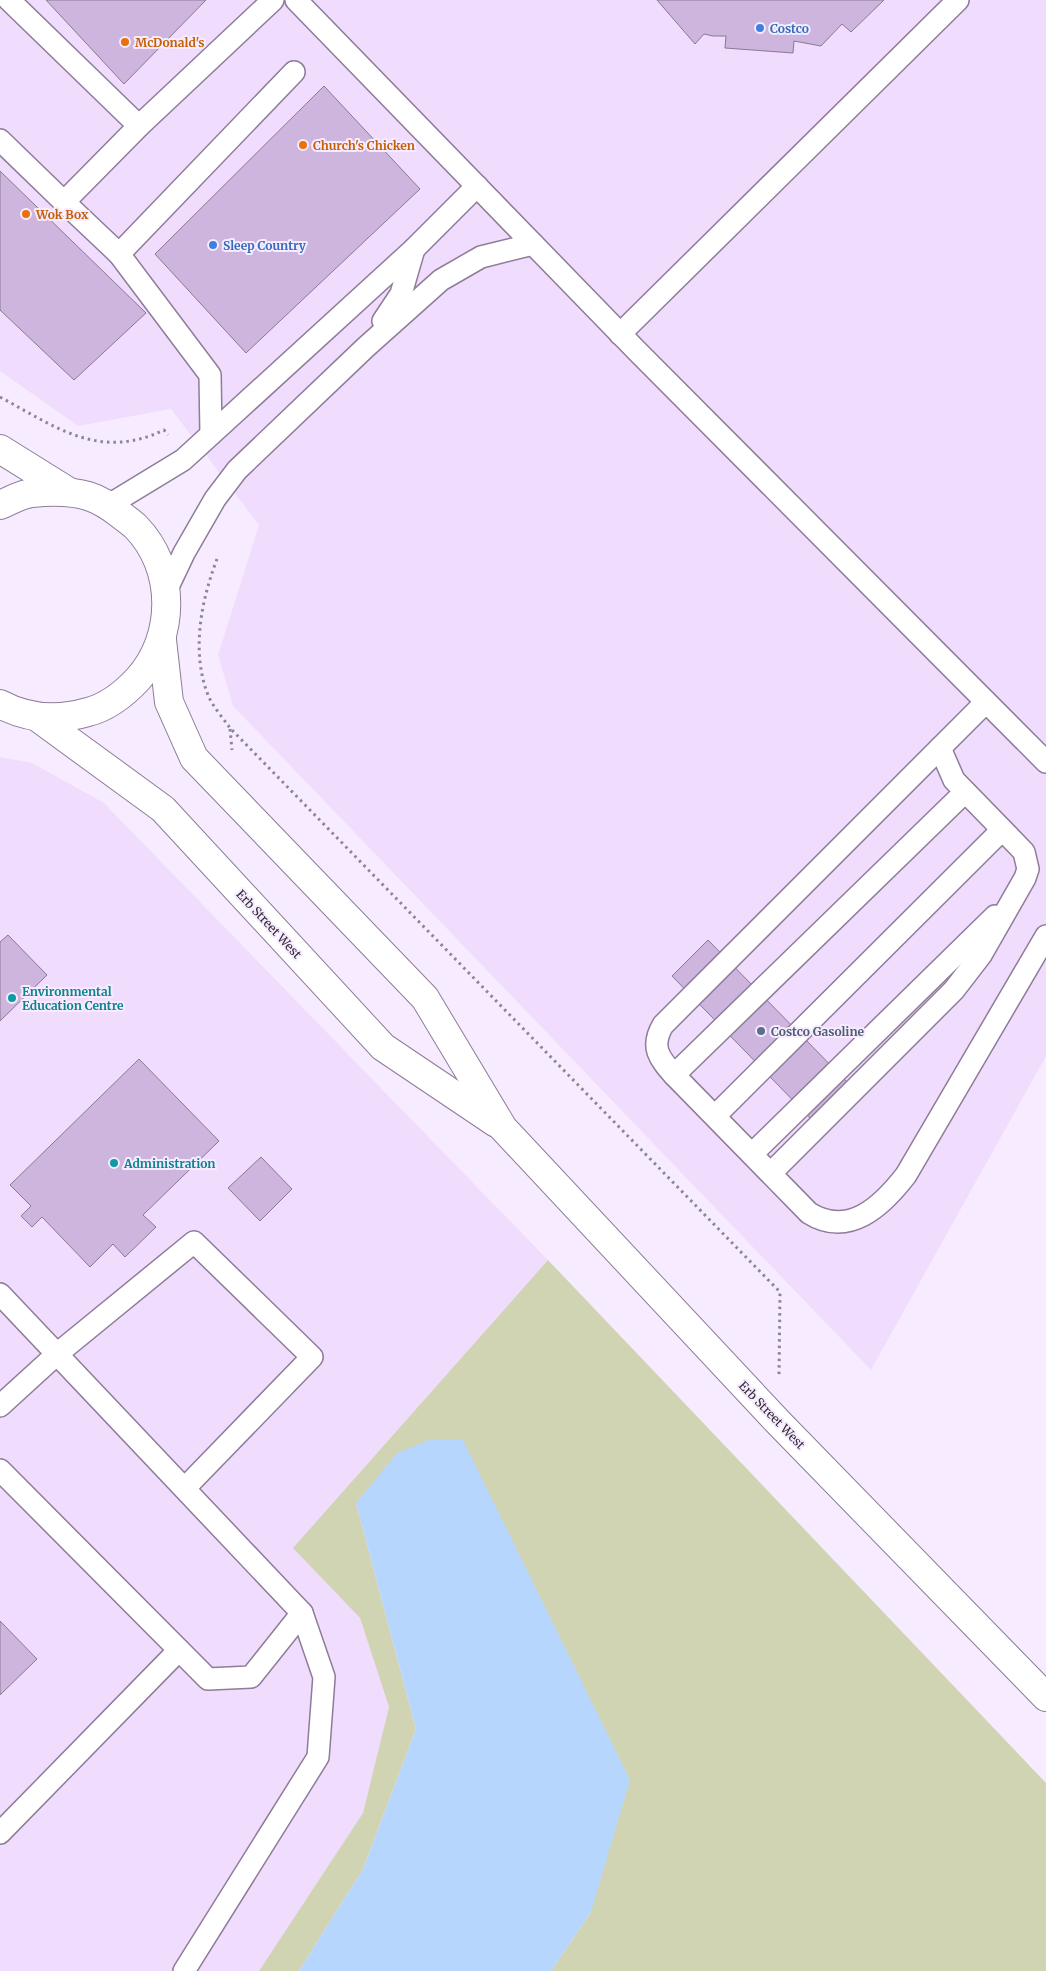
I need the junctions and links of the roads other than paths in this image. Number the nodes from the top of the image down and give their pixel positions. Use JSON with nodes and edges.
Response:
{"nodes":[{"id":1,"x":9,"y":0,"type":"edge"},
{"id":2,"x":273,"y":0,"type":"edge"},
{"id":3,"x":296,"y":0,"type":"edge"},
{"id":4,"x":958,"y":0,"type":"edge"},
{"id":5,"x":294,"y":72,"type":"dead end"},
{"id":6,"x":139,"y":126,"type":"junction"},
{"id":7,"x":0,"y":140,"type":"edge"},
{"id":8,"x":477,"y":186,"type":"junction"},
{"id":9,"x":64,"y":202,"type":"junction"},
{"id":10,"x":533,"y":244,"type":"junction"},
{"id":11,"x":414,"y":249,"type":"junction"},
{"id":12,"x":119,"y":254,"type":"junction"},
{"id":13,"x":620,"y":334,"type":"junction"},
{"id":14,"x":366,"y":347,"type":"junction"},
{"id":15,"x":211,"y":434,"type":"junction"},
{"id":16,"x":0,"y":449,"type":"edge"},
{"id":17,"x":69,"y":492,"type":"junction"},
{"id":18,"x":0,"y":505,"type":"edge"},
{"id":19,"x":109,"y":506,"type":"junction"},
{"id":20,"x":166,"y":591,"type":"junction"},
{"id":21,"x":162,"y":640,"type":"junction"},
{"id":22,"x":986,"y":702,"type":"junction"},
{"id":23,"x":13,"y":712,"type":"edge"},
{"id":24,"x":940,"y":748,"type":"junction"},
{"id":25,"x":1046,"y":762,"type":"edge"},
{"id":26,"x":965,"y":792,"type":"junction"},
{"id":27,"x":1002,"y":830,"type":"junction"},
{"id":28,"x":1015,"y":896,"type":"junction"},
{"id":29,"x":1046,"y":936,"type":"edge"},
{"id":30,"x":674,"y":1075,"type":"junction"},
{"id":31,"x":715,"y":1116,"type":"junction"},
{"id":32,"x":503,"y":1128,"type":"junction"},
{"id":33,"x":752,"y":1154,"type":"junction"},
{"id":34,"x":771,"y":1173,"type":"junction"},
{"id":35,"x":0,"y":1294,"type":"edge"},
{"id":36,"x":58,"y":1354,"type":"junction"},
{"id":37,"x":0,"y":1406,"type":"edge"},
{"id":38,"x":0,"y":1470,"type":"edge"},
{"id":39,"x":185,"y":1488,"type":"junction"},
{"id":40,"x":302,"y":1613,"type":"junction"},
{"id":41,"x":178,"y":1650,"type":"junction"},
{"id":42,"x":1046,"y":1697,"type":"edge"},
{"id":43,"x":0,"y":1833,"type":"edge"},
{"id":44,"x":184,"y":1971,"type":"edge"}],
"edges":[{"from":1,"to":6,"type":"lane"},
{"from":2,"to":6,"type":"lane"},
{"from":3,"to":8,"type":"lane"},
{"from":4,"to":13,"type":"lane"},
{"from":5,"to":12,"type":"lane"},
{"from":6,"to":9,"type":"lane"},
{"from":7,"to":9,"type":"lane"},
{"from":8,"to":10,"type":"lane"},
{"from":8,"to":11,"type":"lane"},
{"from":9,"to":12,"type":"lane"},
{"from":10,"to":13,"type":"lane"},
{"from":10,"to":14,"type":"lane"},
{"from":11,"to":14,"type":"lane"},
{"from":11,"to":15,"type":"lane"},
{"from":12,"to":15,"type":"lane"},
{"from":13,"to":22,"type":"lane"},
{"from":14,"to":20,"type":"lane"},
{"from":15,"to":19,"type":"lane"},
{"from":16,"to":17,"type":"main road"},
{"from":17,"to":18,"type":"main road"},
{"from":17,"to":19,"type":"main road"},
{"from":19,"to":20,"type":"main road"},
{"from":20,"to":21,"type":"main road"},
{"from":21,"to":23,"type":"main road"},
{"from":21,"to":32,"type":"main road","name":"Erb Street West"},
{"from":22,"to":24,"type":"lane"},
{"from":22,"to":25,"type":"lane"},
{"from":23,"to":32,"type":"main road","name":"Erb Street West"},
{"from":24,"to":26,"type":"lane"},
{"from":24,"to":30,"type":"lane"},
{"from":26,"to":27,"type":"lane"},
{"from":26,"to":30,"type":"lane"},
{"from":27,"to":28,"type":"lane"},
{"from":27,"to":31,"type":"lane"},
{"from":28,"to":33,"type":"lane"},
{"from":28,"to":34,"type":"lane"},
{"from":29,"to":34,"type":"lane"},
{"from":30,"to":31,"type":"lane"},
{"from":31,"to":33,"type":"lane"},
{"from":32,"to":42,"type":"main road","name":"Erb Street West"},
{"from":33,"to":34,"type":"lane"},
{"from":35,"to":36,"type":"lane"},
{"from":36,"to":37,"type":"lane"},
{"from":36,"to":39,"type":"lane"},
{"from":36,"to":39,"type":"lane"},
{"from":38,"to":41,"type":"lane"},
{"from":39,"to":40,"type":"lane"},
{"from":40,"to":41,"type":"lane"},
{"from":40,"to":44,"type":"lane"},
{"from":41,"to":43,"type":"lane"}]}
